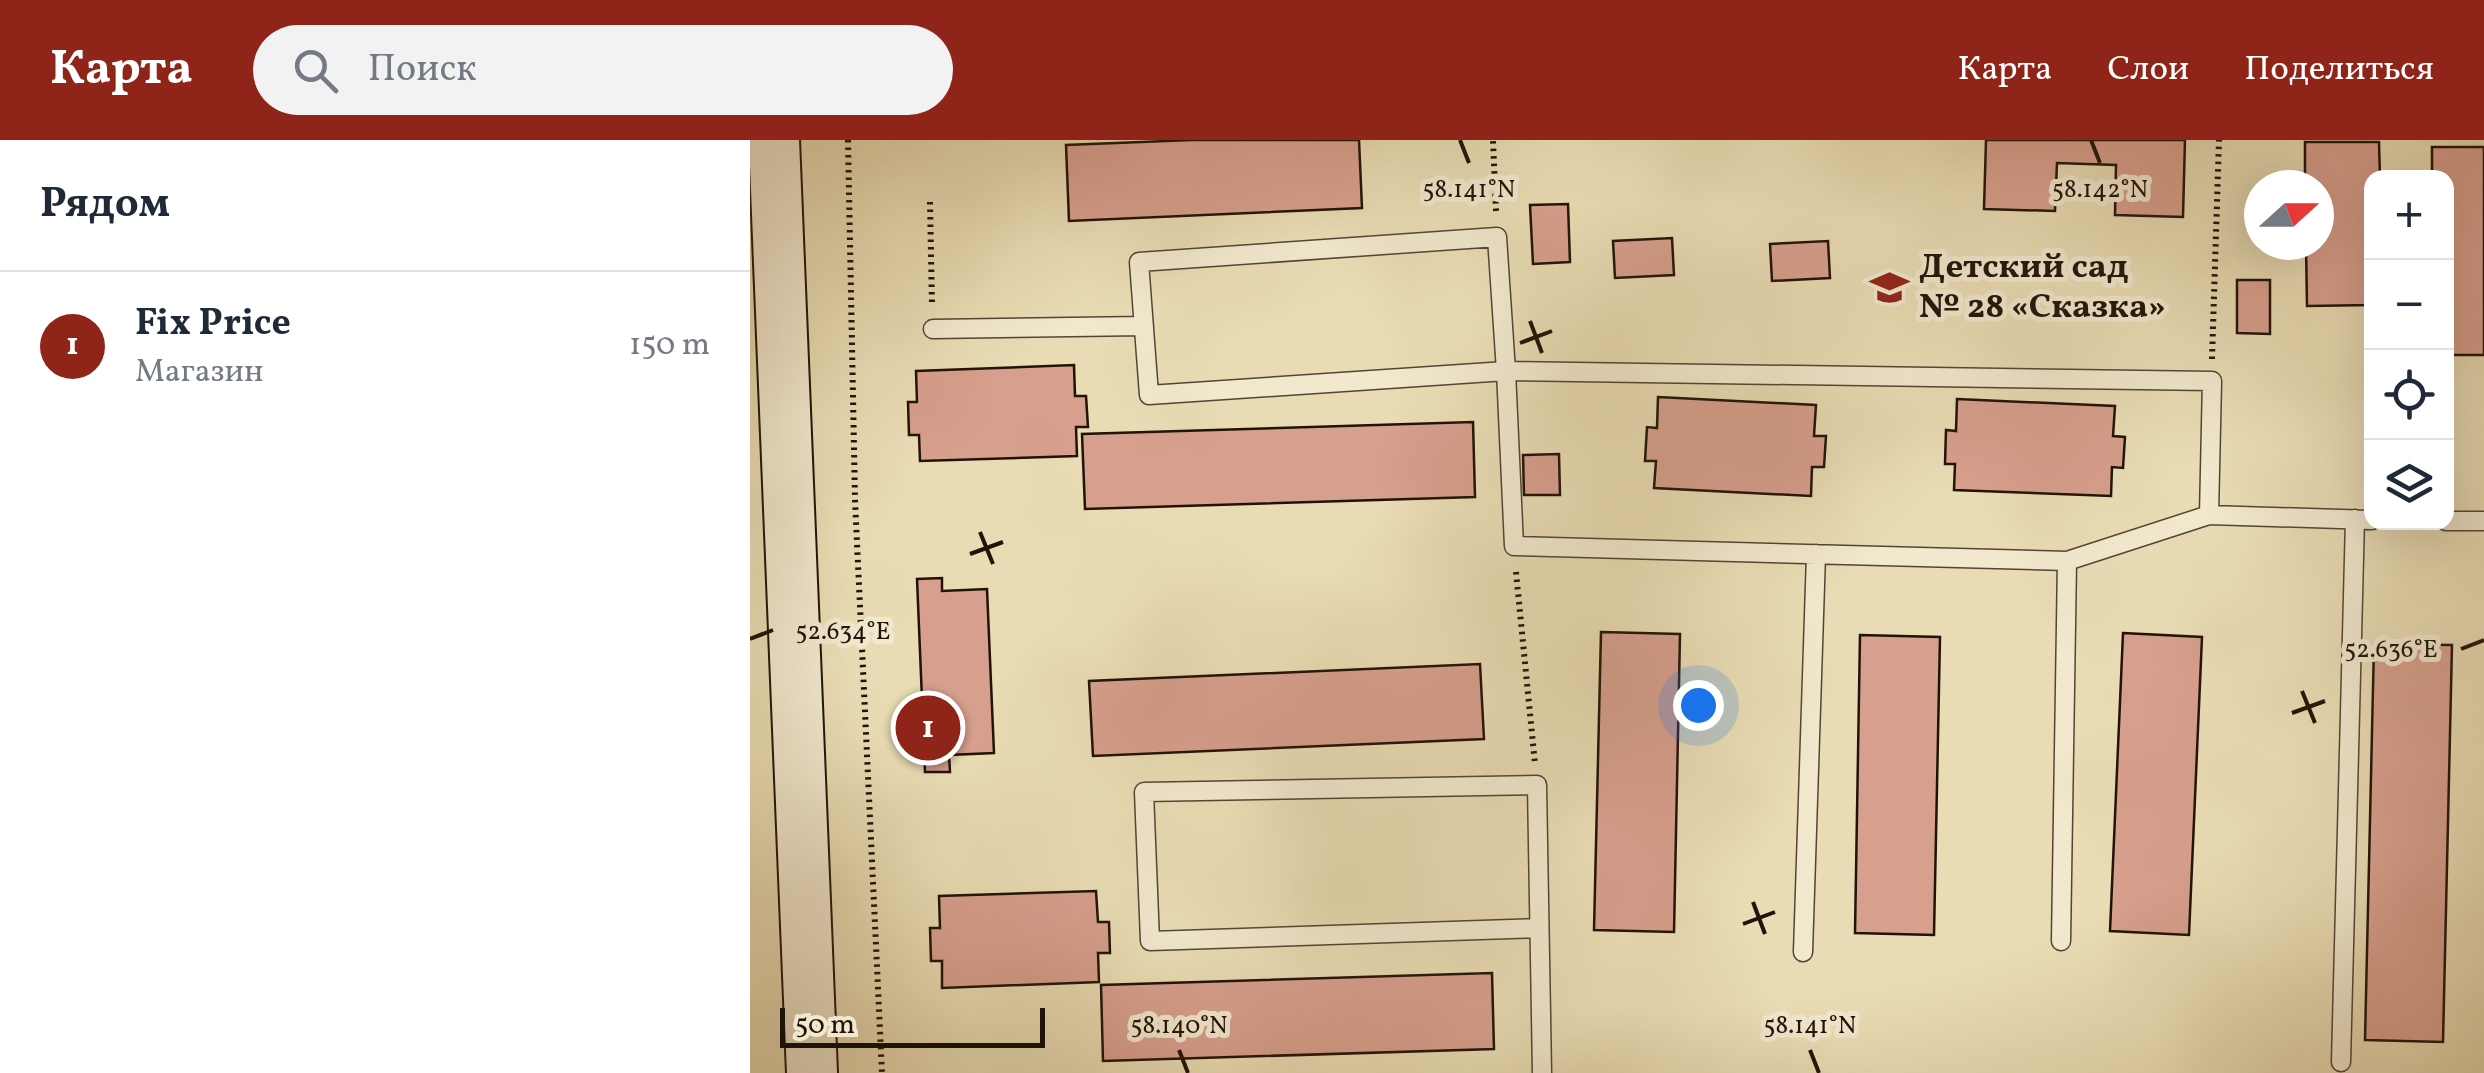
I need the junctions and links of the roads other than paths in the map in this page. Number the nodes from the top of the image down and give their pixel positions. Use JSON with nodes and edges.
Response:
{"nodes":[{"id":1,"x":774,"y":140,"type":"edge"},
{"id":2,"x":1144,"y":326,"type":"junction"},
{"id":3,"x":933,"y":329,"type":"road end"},
{"id":4,"x":1506,"y":371,"type":"junction"},
{"id":5,"x":2209,"y":515,"type":"junction"},
{"id":6,"x":2363,"y":519,"type":"edge"},
{"id":7,"x":2454,"y":520,"type":"edge"},
{"id":8,"x":2484,"y":521,"type":"edge"},
{"id":9,"x":1816,"y":554,"type":"junction"},
{"id":10,"x":2067,"y":562,"type":"junction"},
{"id":11,"x":1539,"y":928,"type":"junction"},
{"id":12,"x":2060,"y":941,"type":"dead end"},
{"id":13,"x":1803,"y":952,"type":"dead end"},
{"id":14,"x":2341,"y":1062,"type":"dead end"},
{"id":15,"x":812,"y":1073,"type":"edge"},
{"id":16,"x":1542,"y":1073,"type":"edge"}],
"edges":[{"from":1,"to":15,"type":"main road"},
{"from":2,"to":3,"type":"lane"},
{"from":2,"to":4,"type":"lane"},
{"from":2,"to":4,"type":"lane"},
{"from":4,"to":5,"type":"lane"},
{"from":4,"to":9,"type":"lane"},
{"from":5,"to":6,"type":"lane"},
{"from":5,"to":10,"type":"lane"},
{"from":6,"to":14,"type":"lane"},
{"from":7,"to":8,"type":"lane"},
{"from":9,"to":10,"type":"lane"},
{"from":9,"to":13,"type":"lane"},
{"from":10,"to":12,"type":"lane"},
{"from":11,"to":11,"type":"lane"},
{"from":11,"to":16,"type":"lane"}]}
